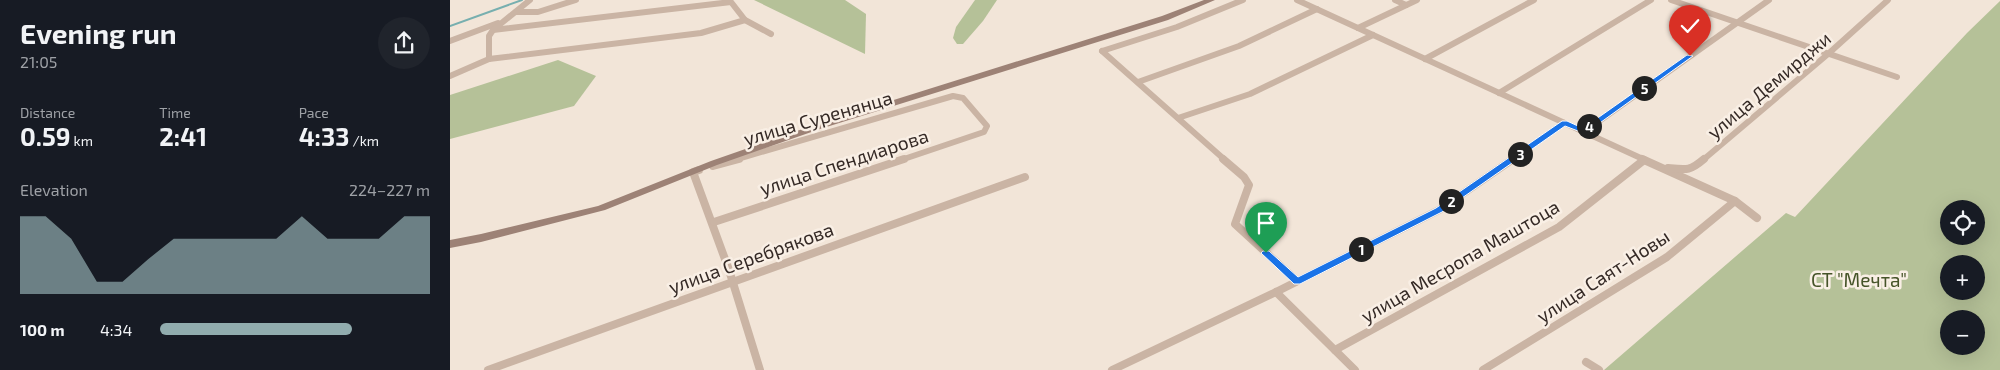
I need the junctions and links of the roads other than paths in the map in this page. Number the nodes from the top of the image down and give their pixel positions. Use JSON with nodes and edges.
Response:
{"nodes":[{"id":1,"x":530,"y":0,"type":"edge"},
{"id":2,"x":576,"y":0,"type":"edge"},
{"id":3,"x":1211,"y":0,"type":"edge"},
{"id":4,"x":1243,"y":0,"type":"edge"},
{"id":5,"x":1297,"y":0,"type":"edge"},
{"id":6,"x":1395,"y":0,"type":"edge"},
{"id":7,"x":1417,"y":0,"type":"edge"},
{"id":8,"x":1534,"y":0,"type":"edge"},
{"id":9,"x":1651,"y":0,"type":"edge"},
{"id":10,"x":1671,"y":0,"type":"edge"},
{"id":11,"x":1769,"y":0,"type":"edge"},
{"id":12,"x":1888,"y":0,"type":"edge"},
{"id":13,"x":1406,"y":5,"type":"junction"},
{"id":14,"x":1317,"y":9,"type":"junction"},
{"id":15,"x":516,"y":12,"type":"junction"},
{"id":16,"x":745,"y":20,"type":"junction"},
{"id":17,"x":500,"y":23,"type":"junction"},
{"id":18,"x":1737,"y":23,"type":"junction"},
{"id":19,"x":1358,"y":28,"type":"junction"},
{"id":20,"x":493,"y":30,"type":"junction"},
{"id":21,"x":771,"y":34,"type":"dead end"},
{"id":22,"x":1373,"y":35,"type":"junction"},
{"id":23,"x":450,"y":41,"type":"edge"},
{"id":24,"x":1828,"y":54,"type":"junction"},
{"id":25,"x":489,"y":59,"type":"junction"},
{"id":26,"x":1425,"y":59,"type":"junction"},
{"id":27,"x":450,"y":76,"type":"edge"},
{"id":28,"x":1897,"y":77,"type":"dead end"},
{"id":29,"x":1138,"y":82,"type":"junction"},
{"id":30,"x":1499,"y":93,"type":"junction"},
{"id":31,"x":1178,"y":118,"type":"junction"},
{"id":32,"x":1564,"y":123,"type":"junction"},
{"id":33,"x":1578,"y":129,"type":"junction"},
{"id":34,"x":984,"y":132,"type":"joint"},
{"id":35,"x":1644,"y":160,"type":"junction"},
{"id":36,"x":1660,"y":166,"type":"junction"},
{"id":37,"x":693,"y":172,"type":"junction"},
{"id":38,"x":1025,"y":177,"type":"dead end"},
{"id":39,"x":1735,"y":201,"type":"junction"},
{"id":40,"x":1757,"y":218,"type":"dead end"},
{"id":41,"x":714,"y":222,"type":"junction"},
{"id":42,"x":450,"y":244,"type":"edge"},
{"id":43,"x":733,"y":281,"type":"junction"},
{"id":44,"x":1297,"y":281,"type":"junction"},
{"id":45,"x":1276,"y":292,"type":"junction"},
{"id":46,"x":1335,"y":350,"type":"junction"},
{"id":47,"x":1586,"y":362,"type":"dead end"},
{"id":48,"x":488,"y":370,"type":"edge"},
{"id":49,"x":760,"y":370,"type":"edge"},
{"id":50,"x":1112,"y":370,"type":"edge"},
{"id":51,"x":1355,"y":370,"type":"edge"},
{"id":52,"x":1483,"y":370,"type":"edge"},
{"id":53,"x":1599,"y":370,"type":"edge"}],
"edges":[{"from":1,"to":15,"type":"street"},
{"from":2,"to":15,"type":"street"},
{"from":3,"to":37,"type":"main road"},
{"from":4,"to":29,"type":"street"},
{"from":5,"to":14,"type":"street"},
{"from":6,"to":13,"type":"street"},
{"from":7,"to":13,"type":"street"},
{"from":8,"to":26,"type":"street"},
{"from":9,"to":30,"type":"street"},
{"from":10,"to":18,"type":"street"},
{"from":11,"to":18,"type":"street"},
{"from":12,"to":24,"type":"street","name":"улица Демирджи"},
{"from":13,"to":19,"type":"street"},
{"from":14,"to":19,"type":"street"},
{"from":14,"to":29,"type":"street"},
{"from":15,"to":17,"type":"street"},
{"from":16,"to":20,"type":"street"},
{"from":16,"to":21,"type":"street"},
{"from":16,"to":25,"type":"street"},
{"from":17,"to":20,"type":"street"},
{"from":17,"to":23,"type":"street"},
{"from":18,"to":24,"type":"street"},
{"from":18,"to":33,"type":"street"},
{"from":19,"to":22,"type":"street"},
{"from":20,"to":25,"type":"street"},
{"from":22,"to":26,"type":"street"},
{"from":22,"to":31,"type":"street"},
{"from":24,"to":28,"type":"street"},
{"from":24,"to":36,"type":"street","name":"улица Демирджи"},
{"from":25,"to":27,"type":"street"},
{"from":26,"to":30,"type":"street"},
{"from":29,"to":31,"type":"street"},
{"from":30,"to":32,"type":"street"},
{"from":31,"to":44,"type":"street"},
{"from":32,"to":33,"type":"street"},
{"from":32,"to":44,"type":"street"},
{"from":33,"to":35,"type":"street"},
{"from":34,"to":37,"type":"street","name":"улица Суренянца"},
{"from":34,"to":41,"type":"street","name":"улица Спендиарова"},
{"from":35,"to":36,"type":"street"},
{"from":35,"to":46,"type":"street","name":"улица Месропа Маштоца"},
{"from":36,"to":39,"type":"street"},
{"from":37,"to":41,"type":"street"},
{"from":37,"to":42,"type":"main road"},
{"from":38,"to":43,"type":"street","name":"улица Серебрякова"},
{"from":39,"to":40,"type":"street"},
{"from":39,"to":52,"type":"street","name":"улица Саят-Новы"},
{"from":41,"to":43,"type":"street"},
{"from":43,"to":48,"type":"street","name":"улица Серебрякова"},
{"from":43,"to":49,"type":"street"},
{"from":44,"to":45,"type":"street"},
{"from":45,"to":46,"type":"street"},
{"from":45,"to":50,"type":"street"},
{"from":46,"to":51,"type":"street"},
{"from":47,"to":53,"type":"street"}]}
